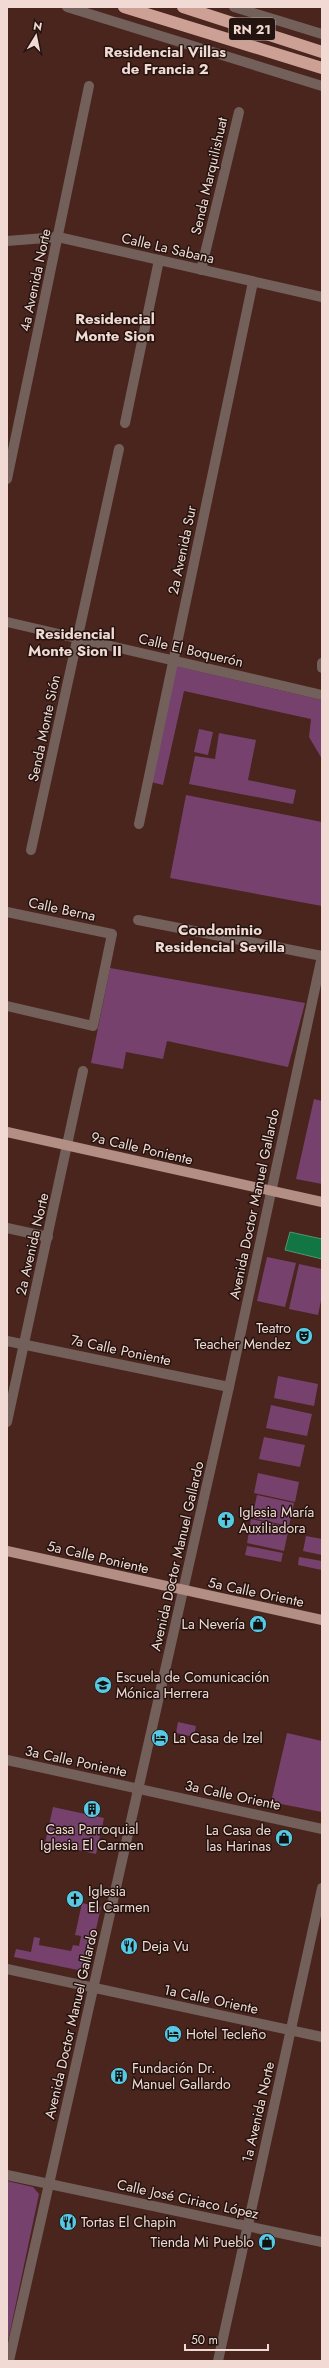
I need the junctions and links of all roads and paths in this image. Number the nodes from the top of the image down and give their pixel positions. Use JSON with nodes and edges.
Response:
{"nodes":[{"id":1,"x":67,"y":7,"type":"edge"},
{"id":2,"x":124,"y":7,"type":"edge"},
{"id":3,"x":183,"y":7,"type":"edge"},
{"id":4,"x":234,"y":7,"type":"edge"},
{"id":5,"x":322,"y":34,"type":"edge"},
{"id":6,"x":322,"y":52,"type":"edge"},
{"id":7,"x":322,"y":68,"type":"edge"},
{"id":8,"x":89,"y":86,"type":"dead end"},
{"id":9,"x":322,"y":86,"type":"edge"},
{"id":10,"x":239,"y":112,"type":"dead end"},
{"id":11,"x":58,"y":237,"type":"junction"},
{"id":12,"x":7,"y":241,"type":"edge"},
{"id":13,"x":159,"y":260,"type":"junction"},
{"id":14,"x":201,"y":270,"type":"junction"},
{"id":15,"x":253,"y":282,"type":"junction"},
{"id":16,"x":322,"y":298,"type":"edge"},
{"id":17,"x":125,"y":423,"type":"dead end"},
{"id":18,"x":119,"y":449,"type":"dead end"},
{"id":19,"x":7,"y":478,"type":"edge"},
{"id":20,"x":7,"y":622,"type":"edge"},
{"id":21,"x":78,"y":638,"type":"junction"},
{"id":22,"x":174,"y":661,"type":"junction"},
{"id":23,"x":322,"y":663,"type":"edge"},
{"id":24,"x":322,"y":668,"type":"edge"},
{"id":25,"x":322,"y":695,"type":"edge"},
{"id":26,"x":139,"y":824,"type":"dead end"},
{"id":27,"x":32,"y":850,"type":"dead end"},
{"id":28,"x":7,"y":912,"type":"edge"},
{"id":29,"x":138,"y":920,"type":"dead end"},
{"id":30,"x":322,"y":956,"type":"edge"},
{"id":31,"x":7,"y":1006,"type":"edge"},
{"id":32,"x":83,"y":1071,"type":"dead end"},
{"id":33,"x":7,"y":1132,"type":"edge"},
{"id":34,"x":69,"y":1146,"type":"junction"},
{"id":35,"x":271,"y":1191,"type":"junction"},
{"id":36,"x":322,"y":1202,"type":"edge"},
{"id":37,"x":7,"y":1228,"type":"edge"},
{"id":38,"x":48,"y":1237,"type":"junction"},
{"id":39,"x":7,"y":1341,"type":"edge"},
{"id":40,"x":24,"y":1345,"type":"junction"},
{"id":41,"x":230,"y":1387,"type":"junction"},
{"id":42,"x":7,"y":1422,"type":"edge"},
{"id":43,"x":7,"y":1551,"type":"edge"},
{"id":44,"x":184,"y":1590,"type":"junction"},
{"id":45,"x":322,"y":1620,"type":"edge"},
{"id":46,"x":7,"y":1760,"type":"edge"},
{"id":47,"x":139,"y":1790,"type":"junction"},
{"id":48,"x":322,"y":1829,"type":"edge"},
{"id":49,"x":322,"y":1888,"type":"edge"},
{"id":50,"x":7,"y":1969,"type":"edge"},
{"id":51,"x":93,"y":1988,"type":"junction"},
{"id":52,"x":291,"y":2030,"type":"junction"},
{"id":53,"x":322,"y":2037,"type":"edge"},
{"id":54,"x":7,"y":2175,"type":"edge"},
{"id":55,"x":49,"y":2184,"type":"junction"},
{"id":56,"x":246,"y":2226,"type":"junction"},
{"id":57,"x":322,"y":2242,"type":"edge"},
{"id":58,"x":9,"y":2361,"type":"edge"},
{"id":59,"x":218,"y":2361,"type":"edge"}],
"edges":[{"from":1,"to":9,"type":"street"},
{"from":2,"to":7,"type":"highway","number":"RN 21"},
{"from":3,"to":6,"type":"highway","number":"RN 21"},
{"from":4,"to":5,"type":"street"},
{"from":8,"to":11,"type":"street","name":"4a Avenida Norte"},
{"from":10,"to":14,"type":"street","name":"Senda Marquilishuat"},
{"from":11,"to":12,"type":"street","name":"Calle La Sabana"},
{"from":11,"to":13,"type":"street","name":"Calle La Sabana"},
{"from":11,"to":19,"type":"street","name":"4a Avenida Norte"},
{"from":13,"to":14,"type":"street","name":"Calle La Sabana"},
{"from":13,"to":17,"type":"street"},
{"from":14,"to":15,"type":"street","name":"Calle La Sabana"},
{"from":15,"to":16,"type":"street","name":"Calle La Sabana"},
{"from":15,"to":22,"type":"street","name":"2a Avenida Sur"},
{"from":18,"to":21,"type":"street","name":"Senda Monte Sión"},
{"from":20,"to":21,"type":"street","name":"Calle El Boquerón"},
{"from":21,"to":22,"type":"street","name":"Calle El Boquerón"},
{"from":21,"to":27,"type":"street","name":"Senda Monte Sión"},
{"from":22,"to":25,"type":"street","name":"Calle El Boquerón"},
{"from":22,"to":26,"type":"street","name":"2a Avenida Sur"},
{"from":23,"to":24,"type":"street"},
{"from":28,"to":31,"type":"street","name":"Calle Berna"},
{"from":29,"to":30,"type":"street"},
{"from":30,"to":35,"type":"street","name":"Avenida Doctor Manuel Gallardo"},
{"from":32,"to":34,"type":"street","name":"2a Avenida Norte"},
{"from":33,"to":34,"type":"main road","name":"9a Calle Poniente"},
{"from":34,"to":35,"type":"main road","name":"9a Calle Poniente"},
{"from":34,"to":38,"type":"street","name":"2a Avenida Norte"},
{"from":35,"to":36,"type":"main road","name":"9a Calle Poniente"},
{"from":35,"to":41,"type":"street","name":"Avenida Doctor Manuel Gallardo"},
{"from":37,"to":38,"type":"street"},
{"from":38,"to":40,"type":"street","name":"2a Avenida Norte"},
{"from":39,"to":40,"type":"street","name":"7a Calle Poniente"},
{"from":40,"to":41,"type":"street","name":"7a Calle Poniente"},
{"from":40,"to":42,"type":"street","name":"2a Avenida Norte"},
{"from":41,"to":44,"type":"street","name":"Avenida Doctor Manuel Gallardo"},
{"from":43,"to":44,"type":"main road","name":"5a Calle Poniente"},
{"from":44,"to":45,"type":"main road","name":"5a Calle Oriente"},
{"from":44,"to":47,"type":"street","name":"Avenida Doctor Manuel Gallardo"},
{"from":46,"to":47,"type":"street","name":"3a Calle Poniente"},
{"from":47,"to":48,"type":"street","name":"3a Calle Oriente"},
{"from":47,"to":51,"type":"street","name":"Avenida Doctor Manuel Gallardo"},
{"from":49,"to":52,"type":"street","name":"1a Avenida Norte"},
{"from":50,"to":51,"type":"street","name":"1a Calle Oriente"},
{"from":51,"to":52,"type":"street","name":"1a Calle Oriente"},
{"from":51,"to":55,"type":"street","name":"Avenida Doctor Manuel Gallardo"},
{"from":52,"to":53,"type":"street","name":"1a Calle Oriente"},
{"from":52,"to":56,"type":"street","name":"1a Avenida Norte"},
{"from":54,"to":55,"type":"street","name":"Calle José Ciriaco López"},
{"from":55,"to":56,"type":"street","name":"Calle José Ciriaco López"},
{"from":55,"to":58,"type":"street","name":"Avenida Doctor Manuel Gallardo"},
{"from":56,"to":57,"type":"street","name":"Calle José Ciriaco López"},
{"from":56,"to":59,"type":"street","name":"1a Avenida Norte"}]}
